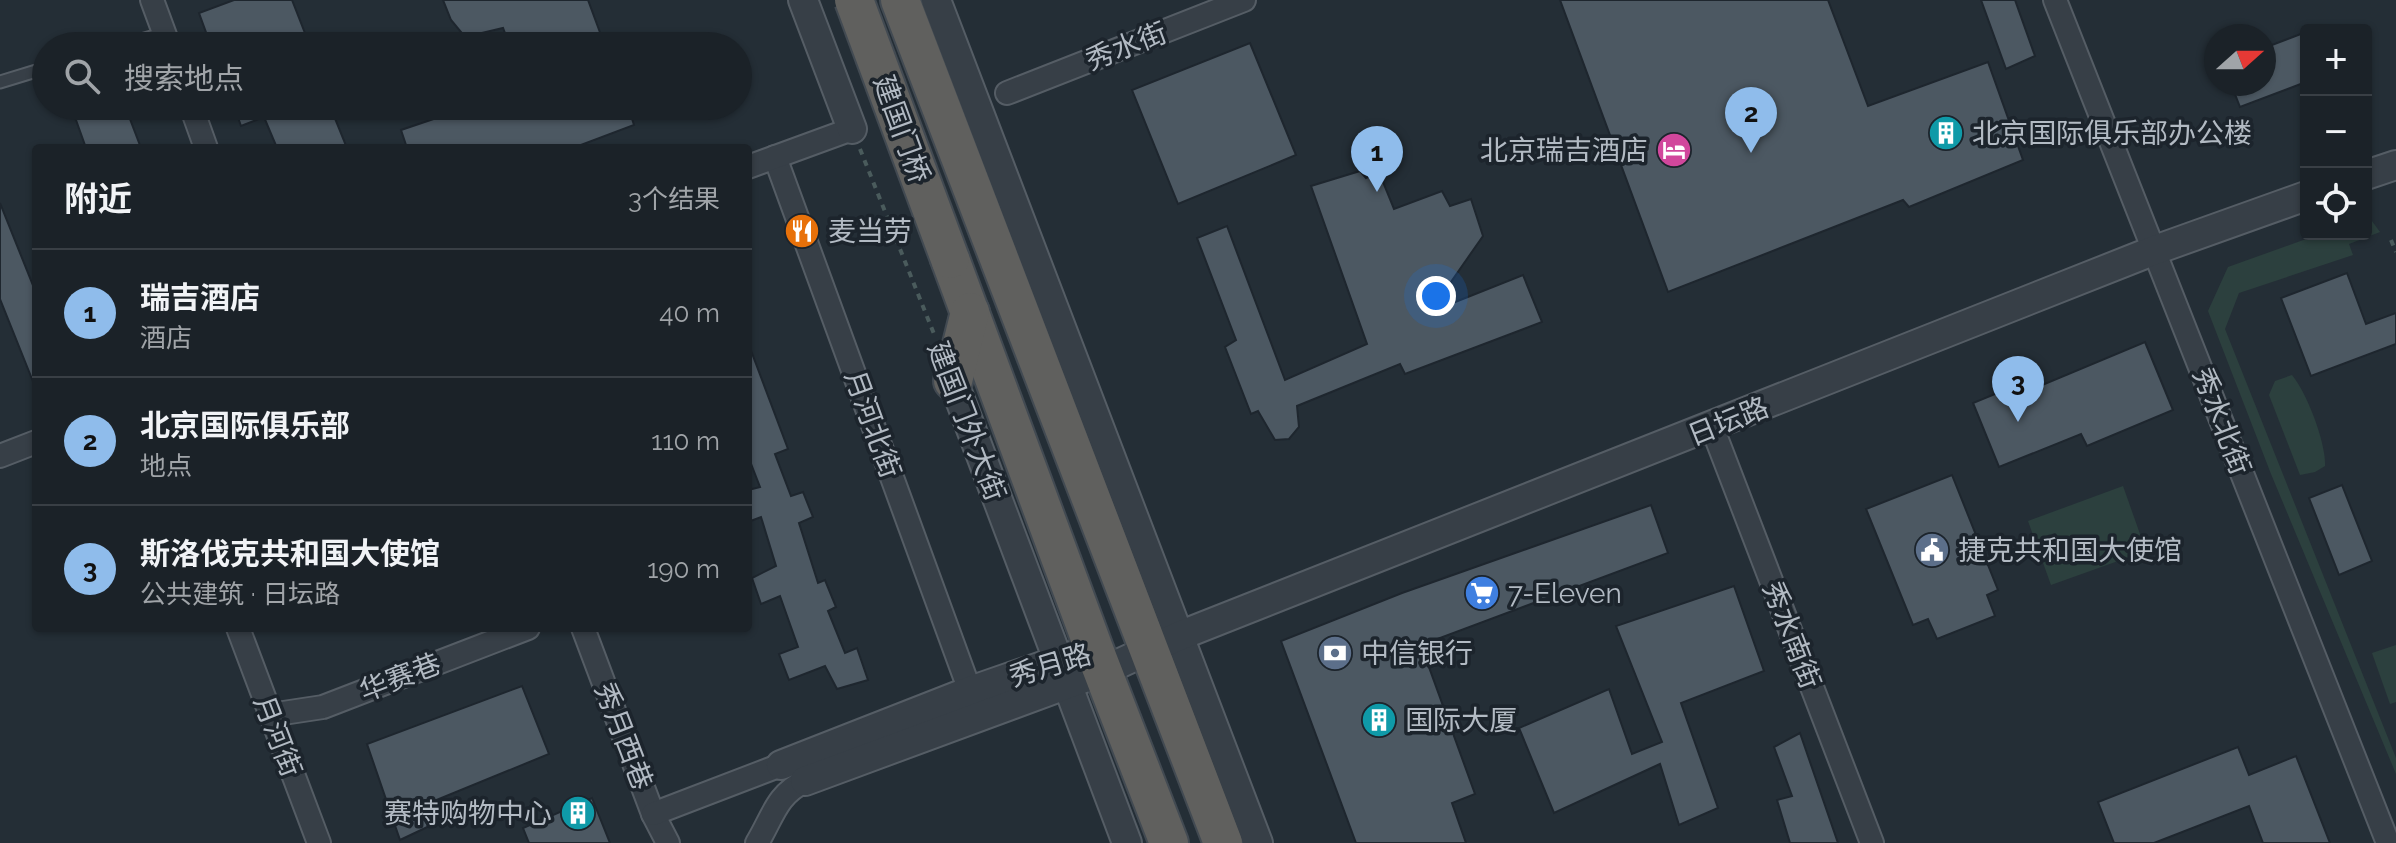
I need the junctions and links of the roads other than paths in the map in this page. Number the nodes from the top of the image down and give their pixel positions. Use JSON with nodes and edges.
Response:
{"nodes":[{"id":1,"x":152,"y":0,"type":"edge"},
{"id":2,"x":803,"y":0,"type":"edge"},
{"id":3,"x":854,"y":0,"type":"edge"},
{"id":4,"x":900,"y":0,"type":"edge"},
{"id":5,"x":936,"y":0,"type":"edge"},
{"id":6,"x":1244,"y":0,"type":"edge"},
{"id":7,"x":2055,"y":0,"type":"edge"},
{"id":8,"x":164,"y":32,"type":"edge"},
{"id":9,"x":32,"y":72,"type":"edge"},
{"id":10,"x":0,"y":82,"type":"edge"},
{"id":11,"x":1007,"y":93,"type":"dead end"},
{"id":12,"x":196,"y":120,"type":"edge"},
{"id":13,"x":852,"y":129,"type":"joint"},
{"id":14,"x":205,"y":144,"type":"edge"},
{"id":15,"x":775,"y":157,"type":"junction"},
{"id":16,"x":2396,"y":165,"type":"edge"},
{"id":17,"x":752,"y":166,"type":"edge"},
{"id":18,"x":2372,"y":173,"type":"edge"},
{"id":19,"x":2300,"y":198,"type":"edge"},
{"id":20,"x":2155,"y":250,"type":"junction"},
{"id":21,"x":950,"y":259,"type":"joint"},
{"id":22,"x":970,"y":312,"type":"junction"},
{"id":23,"x":953,"y":381,"type":"joint"},
{"id":24,"x":1712,"y":427,"type":"junction"},
{"id":25,"x":32,"y":444,"type":"edge"},
{"id":26,"x":0,"y":456,"type":"edge"},
{"id":27,"x":239,"y":632,"type":"edge"},
{"id":28,"x":518,"y":632,"type":"edge"},
{"id":29,"x":585,"y":632,"type":"edge"},
{"id":30,"x":1165,"y":642,"type":"junction"},
{"id":31,"x":1081,"y":666,"type":"junction"},
{"id":32,"x":970,"y":691,"type":"junction"},
{"id":33,"x":270,"y":715,"type":"junction"},
{"id":34,"x":781,"y":765,"type":"joint"},
{"id":35,"x":805,"y":781,"type":"joint"},
{"id":36,"x":653,"y":814,"type":"junction"},
{"id":37,"x":319,"y":843,"type":"edge"},
{"id":38,"x":668,"y":843,"type":"edge"},
{"id":39,"x":757,"y":843,"type":"edge"},
{"id":40,"x":1127,"y":843,"type":"edge"},
{"id":41,"x":1169,"y":843,"type":"edge"},
{"id":42,"x":1223,"y":843,"type":"edge"},
{"id":43,"x":1258,"y":843,"type":"edge"},
{"id":44,"x":1872,"y":843,"type":"edge"},
{"id":45,"x":2388,"y":843,"type":"edge"}],
"edges":[{"from":1,"to":8,"type":"street"},
{"from":2,"to":13,"type":"street"},
{"from":3,"to":21,"type":"highway","name":"建国门桥","bridge":true},
{"from":4,"to":30,"type":"highway","name":"建国门桥"},
{"from":5,"to":30,"type":"street"},
{"from":6,"to":11,"type":"street","name":"秀水街"},
{"from":7,"to":20,"type":"street","name":"秀水北街"},
{"from":9,"to":10,"type":"lane"},
{"from":12,"to":14,"type":"street"},
{"from":13,"to":15,"type":"street"},
{"from":15,"to":17,"type":"street"},
{"from":15,"to":32,"type":"street","name":"月河北街"},
{"from":16,"to":18,"type":"street"},
{"from":19,"to":20,"type":"street","name":"日坛路"},
{"from":20,"to":24,"type":"street","name":"日坛路"},
{"from":20,"to":45,"type":"street","name":"秀水北街"},
{"from":21,"to":22,"type":"highway","name":"建国门外大街"},
{"from":22,"to":23,"type":"highway"},
{"from":22,"to":31,"type":"highway","name":"建国门外大街"},
{"from":23,"to":31,"type":"street","name":"建国门外大街"},
{"from":24,"to":30,"type":"street","name":"日坛路"},
{"from":24,"to":44,"type":"street","name":"秀水南街"},
{"from":25,"to":26,"type":"street"},
{"from":27,"to":33,"type":"street","name":"月河街"},
{"from":28,"to":33,"type":"street","name":"华赛巷"},
{"from":29,"to":36,"type":"street","name":"秀月西巷"},
{"from":30,"to":31,"type":"street","name":"秀月路"},
{"from":30,"to":42,"type":"highway"},
{"from":30,"to":43,"type":"street"},
{"from":31,"to":32,"type":"street","name":"秀月路"},
{"from":31,"to":35,"type":"street","name":"秀月路"},
{"from":31,"to":40,"type":"street","name":"建国门外大街"},
{"from":31,"to":41,"type":"highway","name":"建国门外大街"},
{"from":32,"to":34,"type":"street","name":"秀月路"},
{"from":33,"to":37,"type":"street","name":"月河街"},
{"from":34,"to":36,"type":"street","name":"秀月路"},
{"from":35,"to":39,"type":"street"},
{"from":36,"to":38,"type":"street","name":"秀月西巷"}]}
